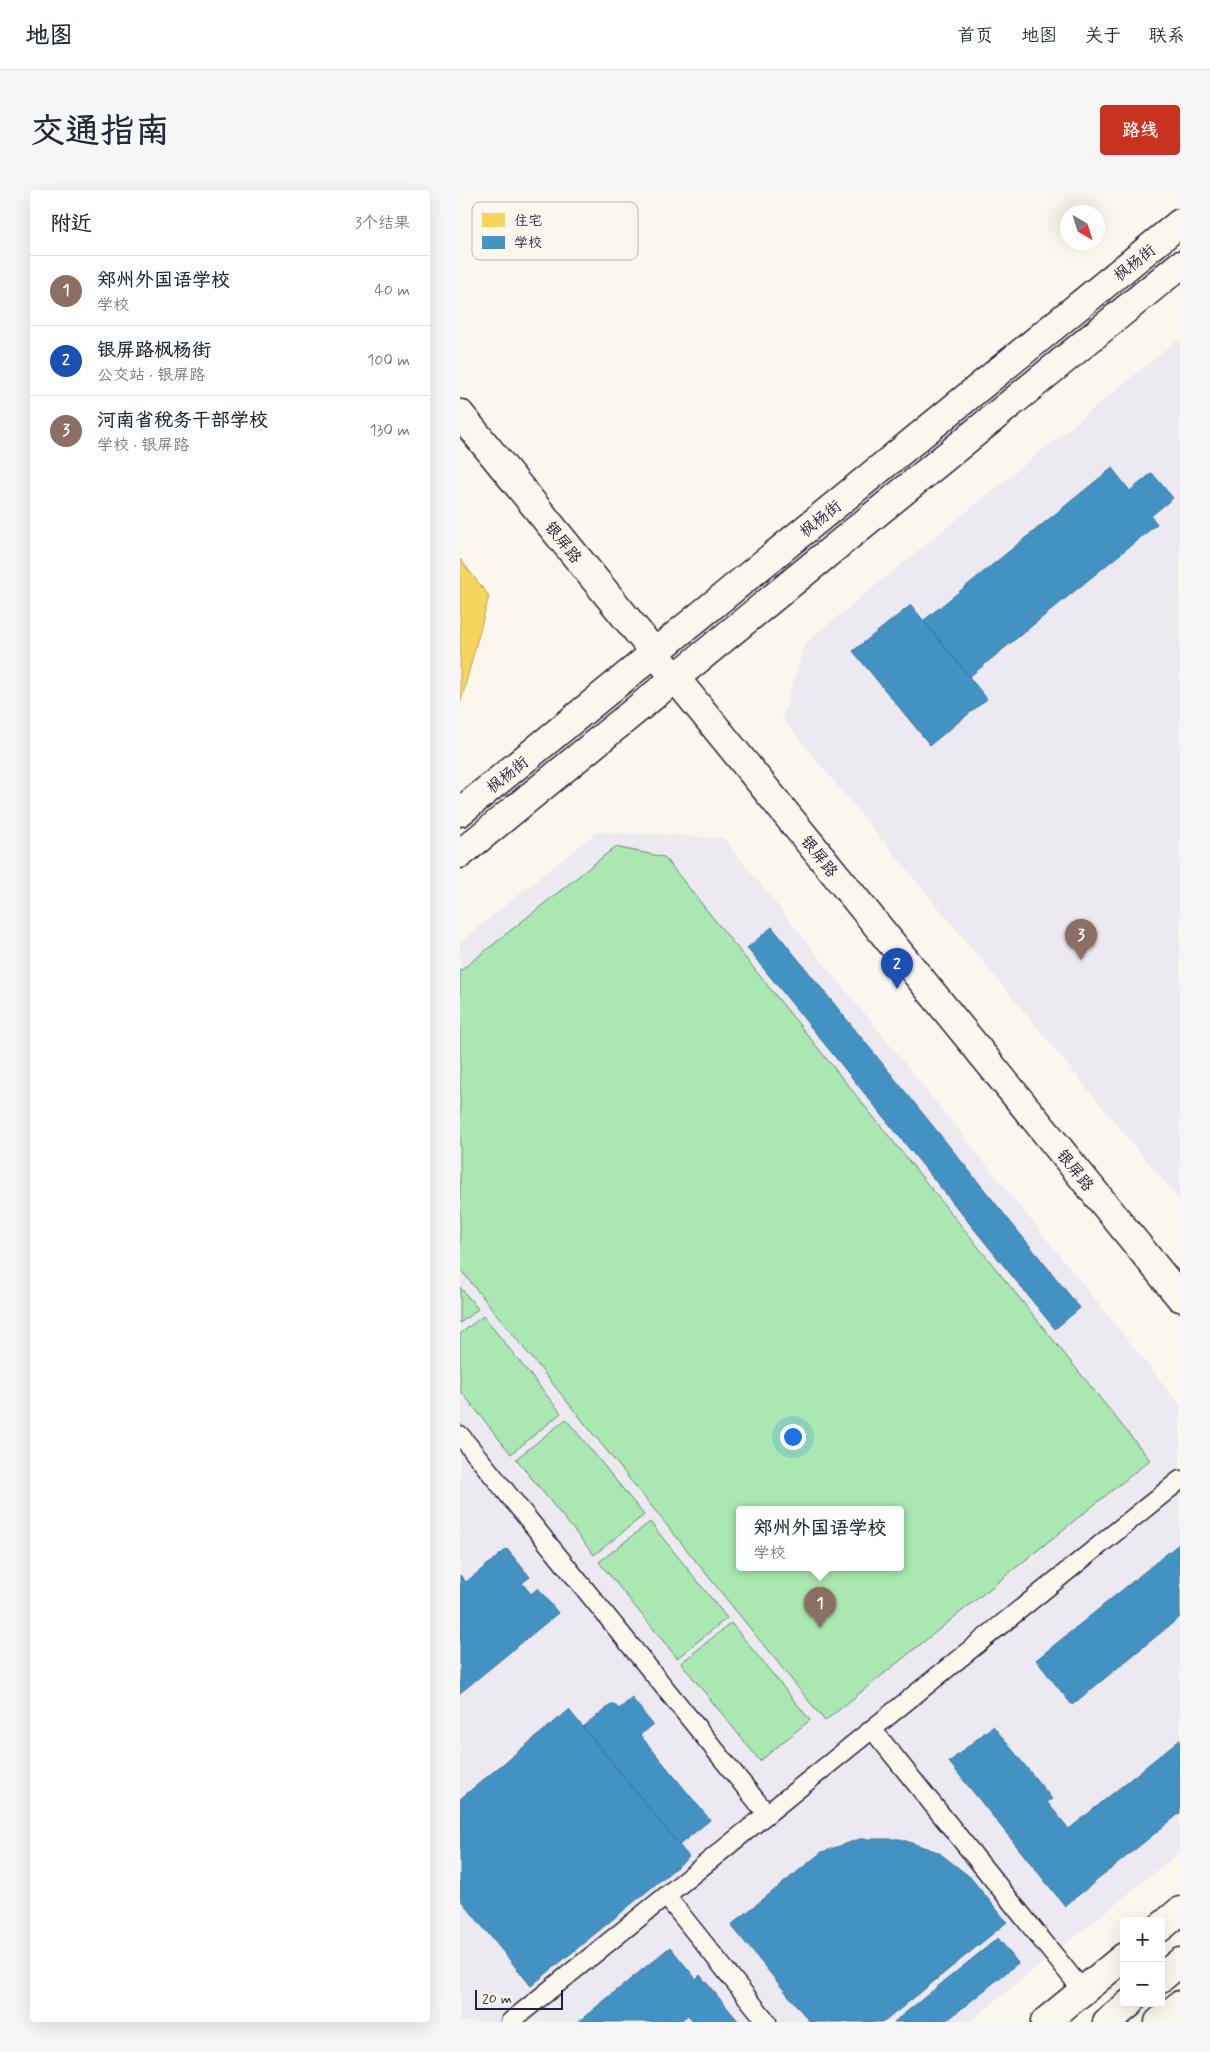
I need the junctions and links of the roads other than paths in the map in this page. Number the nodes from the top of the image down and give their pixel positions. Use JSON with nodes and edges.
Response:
{"nodes":[{"id":1,"x":1180,"y":224,"type":"edge"},
{"id":2,"x":1180,"y":265,"type":"edge"},
{"id":3,"x":460,"y":414,"type":"edge"},
{"id":4,"x":655,"y":653,"type":"junction"},
{"id":5,"x":675,"y":678,"type":"junction"},
{"id":6,"x":460,"y":812,"type":"edge"},
{"id":7,"x":460,"y":854,"type":"edge"},
{"id":8,"x":1180,"y":1297,"type":"edge"},
{"id":9,"x":460,"y":1435,"type":"edge"},
{"id":10,"x":1180,"y":1480,"type":"edge"},
{"id":11,"x":872,"y":1730,"type":"junction"},
{"id":12,"x":767,"y":1814,"type":"junction"},
{"id":13,"x":666,"y":1896,"type":"junction"},
{"id":14,"x":1180,"y":1912,"type":"edge"},
{"id":15,"x":1165,"y":1924,"type":"edge"},
{"id":16,"x":1120,"y":1961,"type":"edge"},
{"id":17,"x":1180,"y":1962,"type":"edge"},
{"id":18,"x":1165,"y":1975,"type":"edge"},
{"id":19,"x":1083,"y":1990,"type":"junction"},
{"id":20,"x":1180,"y":2004,"type":"edge"},
{"id":21,"x":1125,"y":2007,"type":"edge"},
{"id":22,"x":510,"y":2022,"type":"edge"},
{"id":23,"x":767,"y":2022,"type":"edge"},
{"id":24,"x":1045,"y":2022,"type":"edge"},
{"id":25,"x":1107,"y":2022,"type":"edge"},
{"id":26,"x":1159,"y":2022,"type":"edge"}],
"edges":[{"from":1,"to":4,"type":"street","name":"枫杨街"},
{"from":2,"to":5,"type":"street","name":"枫杨街"},
{"from":3,"to":4,"type":"street","name":"银屏路"},
{"from":4,"to":5,"type":"street","name":"银屏路"},
{"from":4,"to":6,"type":"street","name":"枫杨街"},
{"from":5,"to":7,"type":"street","name":"枫杨街"},
{"from":5,"to":8,"type":"street","name":"银屏路"},
{"from":9,"to":12,"type":"lane"},
{"from":10,"to":11,"type":"lane"},
{"from":11,"to":12,"type":"lane"},
{"from":11,"to":19,"type":"lane"},
{"from":12,"to":13,"type":"lane"},
{"from":13,"to":22,"type":"lane"},
{"from":13,"to":23,"type":"lane"},
{"from":14,"to":15,"type":"street"},
{"from":16,"to":19,"type":"street"},
{"from":17,"to":18,"type":"street"},
{"from":19,"to":24,"type":"street"},
{"from":20,"to":26,"type":"street"},
{"from":21,"to":25,"type":"street"}]}
